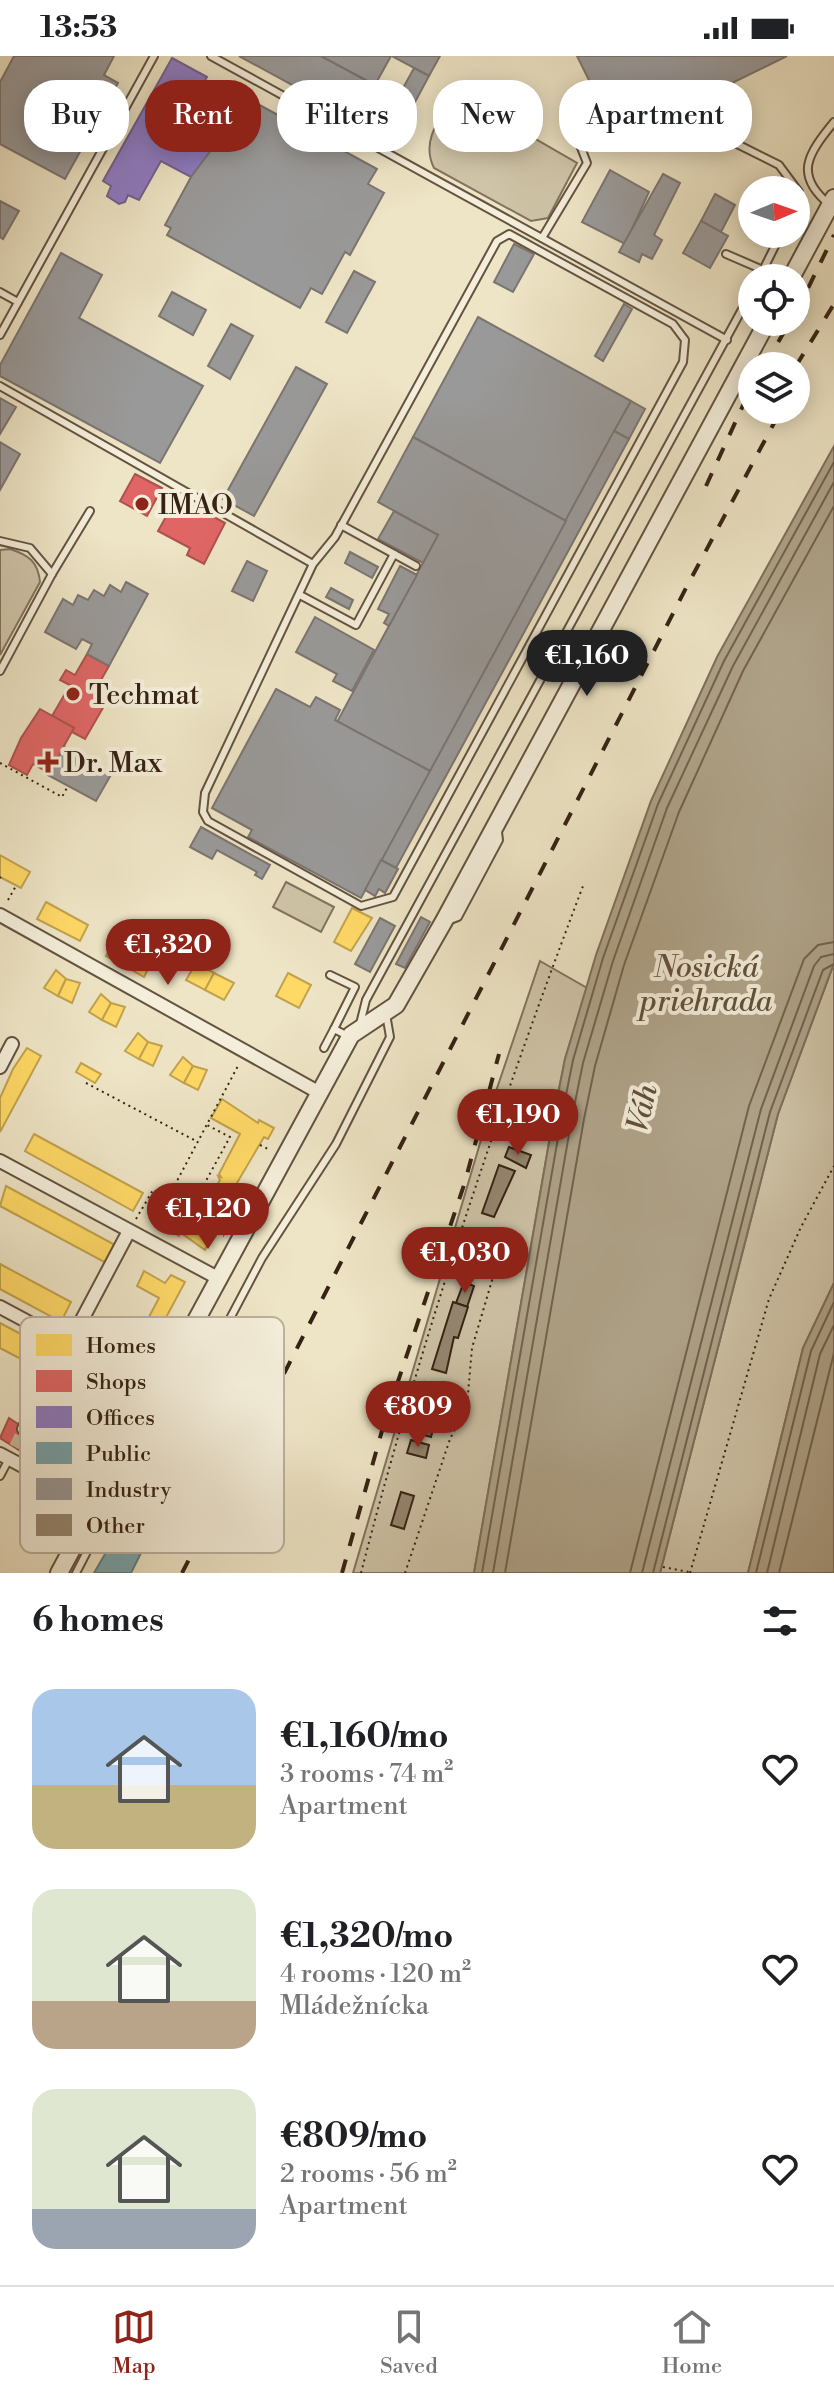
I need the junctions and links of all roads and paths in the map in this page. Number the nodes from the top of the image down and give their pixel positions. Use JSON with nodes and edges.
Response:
{"nodes":[{"id":1,"x":154,"y":56,"type":"edge"},
{"id":2,"x":211,"y":56,"type":"edge"},
{"id":3,"x":834,"y":122,"type":"edge"},
{"id":4,"x":583,"y":152,"type":"edge"},
{"id":5,"x":752,"y":152,"type":"edge"},
{"id":6,"x":786,"y":176,"type":"edge"},
{"id":7,"x":809,"y":176,"type":"edge"},
{"id":8,"x":810,"y":183,"type":"edge"},
{"id":9,"x":832,"y":202,"type":"edge"},
{"id":10,"x":542,"y":238,"type":"junction"},
{"id":11,"x":726,"y":254,"type":"dead end"},
{"id":12,"x":749,"y":264,"type":"edge"},
{"id":13,"x":799,"y":264,"type":"edge"},
{"id":14,"x":0,"y":292,"type":"edge"},
{"id":15,"x":18,"y":302,"type":"junction"},
{"id":16,"x":738,"y":318,"type":"edge"},
{"id":17,"x":0,"y":335,"type":"edge"},
{"id":18,"x":759,"y":336,"type":"edge"},
{"id":19,"x":727,"y":340,"type":"junction"},
{"id":20,"x":0,"y":386,"type":"edge"},
{"id":21,"x":90,"y":511,"type":"dead end"},
{"id":22,"x":341,"y":525,"type":"junction"},
{"id":23,"x":0,"y":541,"type":"edge"},
{"id":24,"x":394,"y":554,"type":"junction"},
{"id":25,"x":313,"y":564,"type":"junction"},
{"id":26,"x":416,"y":566,"type":"dead end"},
{"id":27,"x":52,"y":574,"type":"junction"},
{"id":28,"x":300,"y":595,"type":"junction"},
{"id":29,"x":0,"y":671,"type":"edge"},
{"id":30,"x":0,"y":763,"type":"edge"},
{"id":31,"x":68,"y":786,"type":"dead end"},
{"id":32,"x":16,"y":886,"type":"dead end"},
{"id":33,"x":583,"y":886,"type":"dead end"},
{"id":34,"x":8,"y":900,"type":"dead end"},
{"id":35,"x":0,"y":915,"type":"edge"},
{"id":36,"x":330,"y":975,"type":"dead end"},
{"id":37,"x":386,"y":1014,"type":"junction"},
{"id":38,"x":348,"y":1031,"type":"junction"},
{"id":39,"x":12,"y":1044,"type":"dead end"},
{"id":40,"x":324,"y":1048,"type":"dead end"},
{"id":41,"x":241,"y":1059,"type":"dead end"},
{"id":42,"x":0,"y":1067,"type":"edge"},
{"id":43,"x":86,"y":1083,"type":"dead end"},
{"id":44,"x":318,"y":1092,"type":"junction"},
{"id":45,"x":207,"y":1125,"type":"junction"},
{"id":46,"x":197,"y":1142,"type":"junction"},
{"id":47,"x":260,"y":1145,"type":"dead end"},
{"id":48,"x":275,"y":1153,"type":"dead end"},
{"id":49,"x":0,"y":1161,"type":"edge"},
{"id":50,"x":834,"y":1166,"type":"edge"},
{"id":51,"x":235,"y":1186,"type":"dead end"},
{"id":52,"x":252,"y":1195,"type":"dead end"},
{"id":53,"x":169,"y":1198,"type":"junction"},
{"id":54,"x":213,"y":1230,"type":"dead end"},
{"id":55,"x":129,"y":1231,"type":"junction"},
{"id":56,"x":228,"y":1238,"type":"dead end"},
{"id":57,"x":501,"y":1250,"type":"dead end"},
{"id":58,"x":216,"y":1277,"type":"junction"},
{"id":59,"x":0,"y":1307,"type":"edge"},
{"id":60,"x":83,"y":1317,"type":"edge"},
{"id":61,"x":197,"y":1317,"type":"edge"},
{"id":62,"x":230,"y":1317,"type":"edge"},
{"id":63,"x":20,"y":1318,"type":"edge"},
{"id":64,"x":8,"y":1453,"type":"tunnel mouth"},
{"id":65,"x":0,"y":1476,"type":"edge"},
{"id":66,"x":70,"y":1553,"type":"edge"},
{"id":67,"x":85,"y":1553,"type":"edge"},
{"id":68,"x":663,"y":1567,"type":"dead end"},
{"id":69,"x":59,"y":1573,"type":"edge"},
{"id":70,"x":76,"y":1573,"type":"edge"},
{"id":71,"x":361,"y":1573,"type":"edge"},
{"id":72,"x":405,"y":1573,"type":"edge"},
{"id":73,"x":690,"y":1573,"type":"edge"}],
"edges":[{"from":1,"to":15,"type":"lane"},
{"from":2,"to":10,"type":"lane"},
{"from":3,"to":7,"type":"lane"},
{"from":4,"to":10,"type":"lane"},
{"from":5,"to":6,"type":"lane"},
{"from":8,"to":9,"type":"lane"},
{"from":9,"to":13,"type":"street"},
{"from":10,"to":19,"type":"lane"},
{"from":11,"to":12,"type":"lane"},
{"from":14,"to":15,"type":"lane"},
{"from":15,"to":17,"type":"lane"},
{"from":16,"to":19,"type":"lane"},
{"from":18,"to":37,"type":"street"},
{"from":19,"to":38,"type":"lane"},
{"from":20,"to":25,"type":"lane"},
{"from":21,"to":27,"type":"lane"},
{"from":22,"to":24,"type":"lane"},
{"from":22,"to":25,"type":"lane"},
{"from":22,"to":28,"type":"lane"},
{"from":23,"to":27,"type":"lane"},
{"from":24,"to":26,"type":"lane"},
{"from":24,"to":28,"type":"lane"},
{"from":25,"to":28,"type":"lane"},
{"from":27,"to":29,"type":"lane"},
{"from":30,"to":31,"type":"path"},
{"from":32,"to":34,"type":"path"},
{"from":33,"to":71,"type":"path"},
{"from":35,"to":44,"type":"street"},
{"from":36,"to":38,"type":"lane"},
{"from":37,"to":38,"type":"street"},
{"from":37,"to":62,"type":"lane"},
{"from":38,"to":40,"type":"lane"},
{"from":38,"to":44,"type":"street"},
{"from":39,"to":42,"type":"street"},
{"from":41,"to":45,"type":"path"},
{"from":43,"to":46,"type":"path"},
{"from":44,"to":58,"type":"street"},
{"from":45,"to":46,"type":"path"},
{"from":45,"to":53,"type":"path"},
{"from":46,"to":53,"type":"path"},
{"from":47,"to":48,"type":"path"},
{"from":49,"to":55,"type":"street"},
{"from":50,"to":73,"type":"path"},
{"from":51,"to":52,"type":"path"},
{"from":53,"to":55,"type":"path"},
{"from":54,"to":56,"type":"path"},
{"from":55,"to":58,"type":"street"},
{"from":55,"to":60,"type":"street"},
{"from":57,"to":72,"type":"path"},
{"from":58,"to":61,"type":"street"},
{"from":59,"to":63,"type":"street"},
{"from":64,"to":65,"type":"lane"},
{"from":66,"to":69,"type":"street"},
{"from":67,"to":70,"type":"lane"},
{"from":68,"to":73,"type":"path"},
{"from":69,"to":70,"type":"lane"}]}
